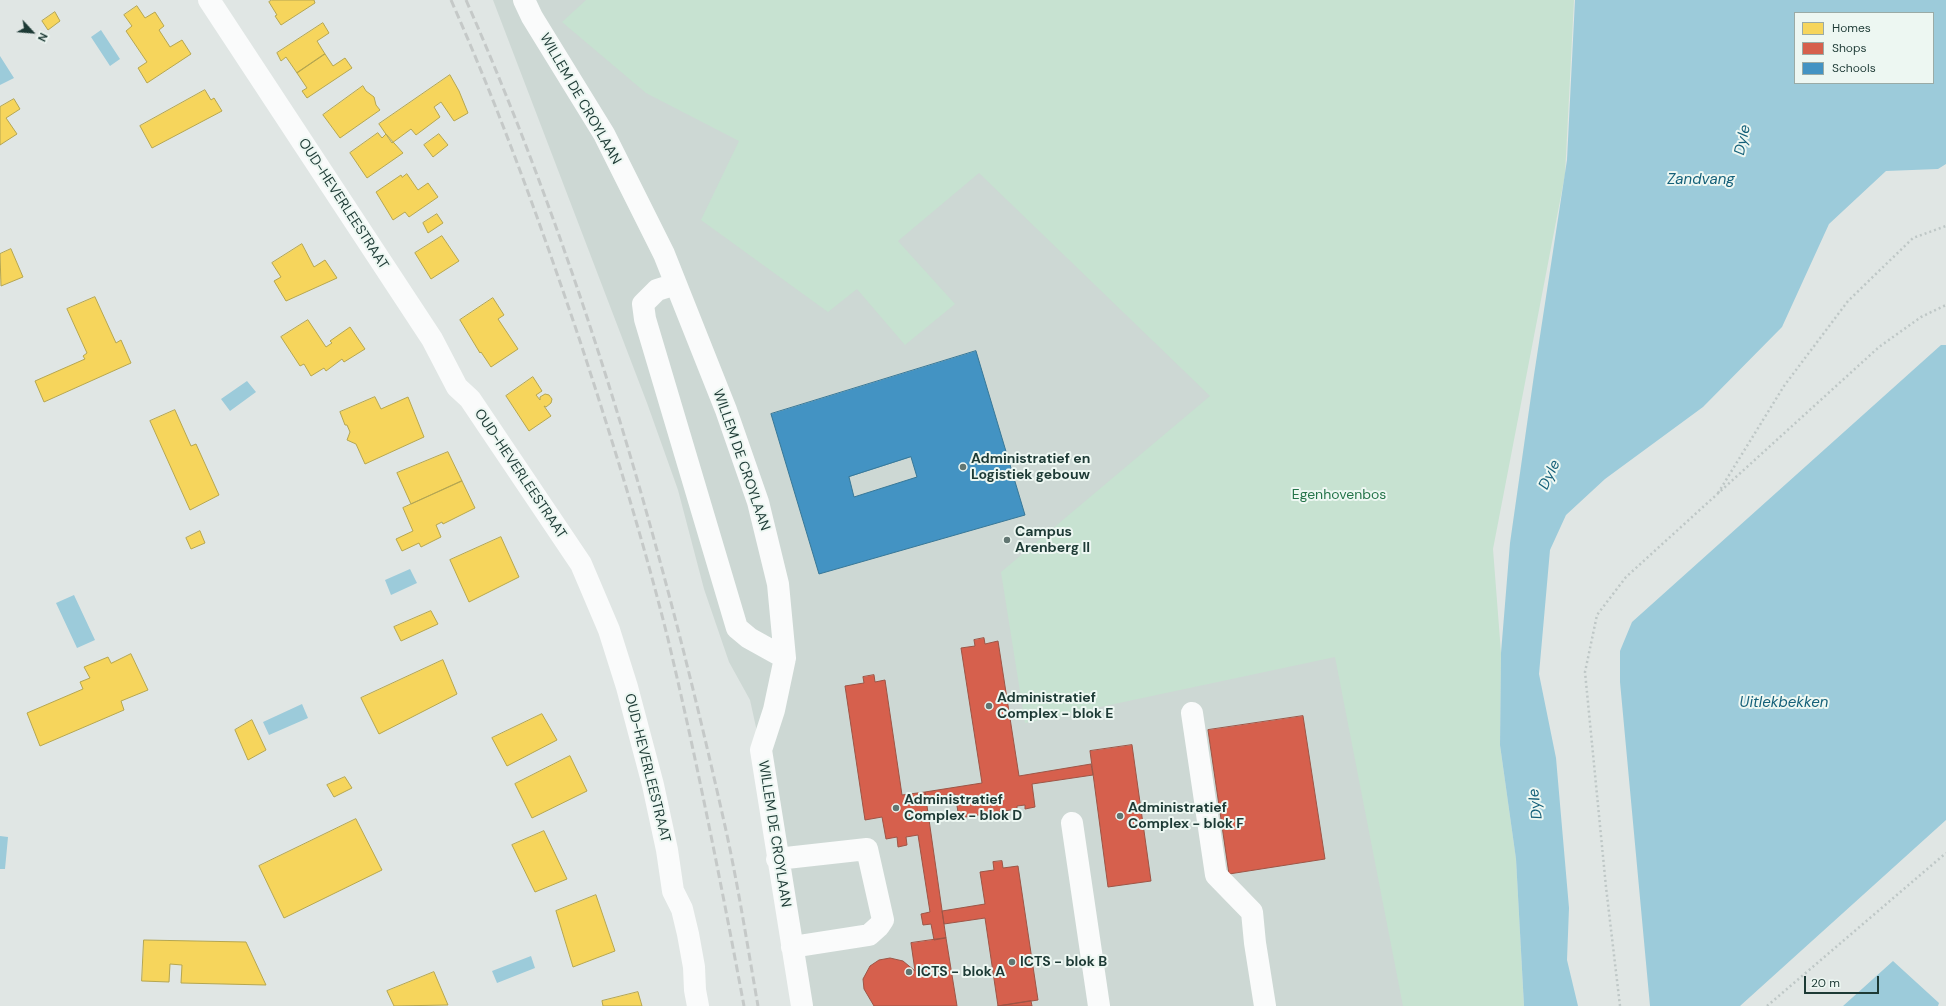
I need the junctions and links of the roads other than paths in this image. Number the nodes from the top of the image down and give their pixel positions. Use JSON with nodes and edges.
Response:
{"nodes":[{"id":1,"x":209,"y":0,"type":"edge"},
{"id":2,"x":524,"y":0,"type":"edge"},
{"id":3,"x":676,"y":284,"type":"junction"},
{"id":4,"x":785,"y":658,"type":"junction"},
{"id":5,"x":1192,"y":713,"type":"dead end"},
{"id":6,"x":1072,"y":823,"type":"dead end"},
{"id":7,"x":777,"y":859,"type":"junction"},
{"id":8,"x":792,"y":947,"type":"junction"},
{"id":9,"x":698,"y":1006,"type":"edge"},
{"id":10,"x":802,"y":1006,"type":"edge"},
{"id":11,"x":1099,"y":1006,"type":"edge"},
{"id":12,"x":1266,"y":1006,"type":"edge"}],
"edges":[{"from":1,"to":9,"type":"street","name":"OUD-HEVERLEESTRAAT"},
{"from":2,"to":3,"type":"street","name":"WILLEM DE CROYLAAN"},
{"from":3,"to":4,"type":"street","name":"WILLEM DE CROYLAAN"},
{"from":3,"to":4,"type":"street"},
{"from":4,"to":7,"type":"street","name":"WILLEM DE CROYLAAN"},
{"from":5,"to":12,"type":"street"},
{"from":6,"to":11,"type":"street"},
{"from":7,"to":8,"type":"street","name":"WILLEM DE CROYLAAN"},
{"from":7,"to":8,"type":"street"},
{"from":8,"to":10,"type":"street","name":"WILLEM DE CROYLAAN"}]}
